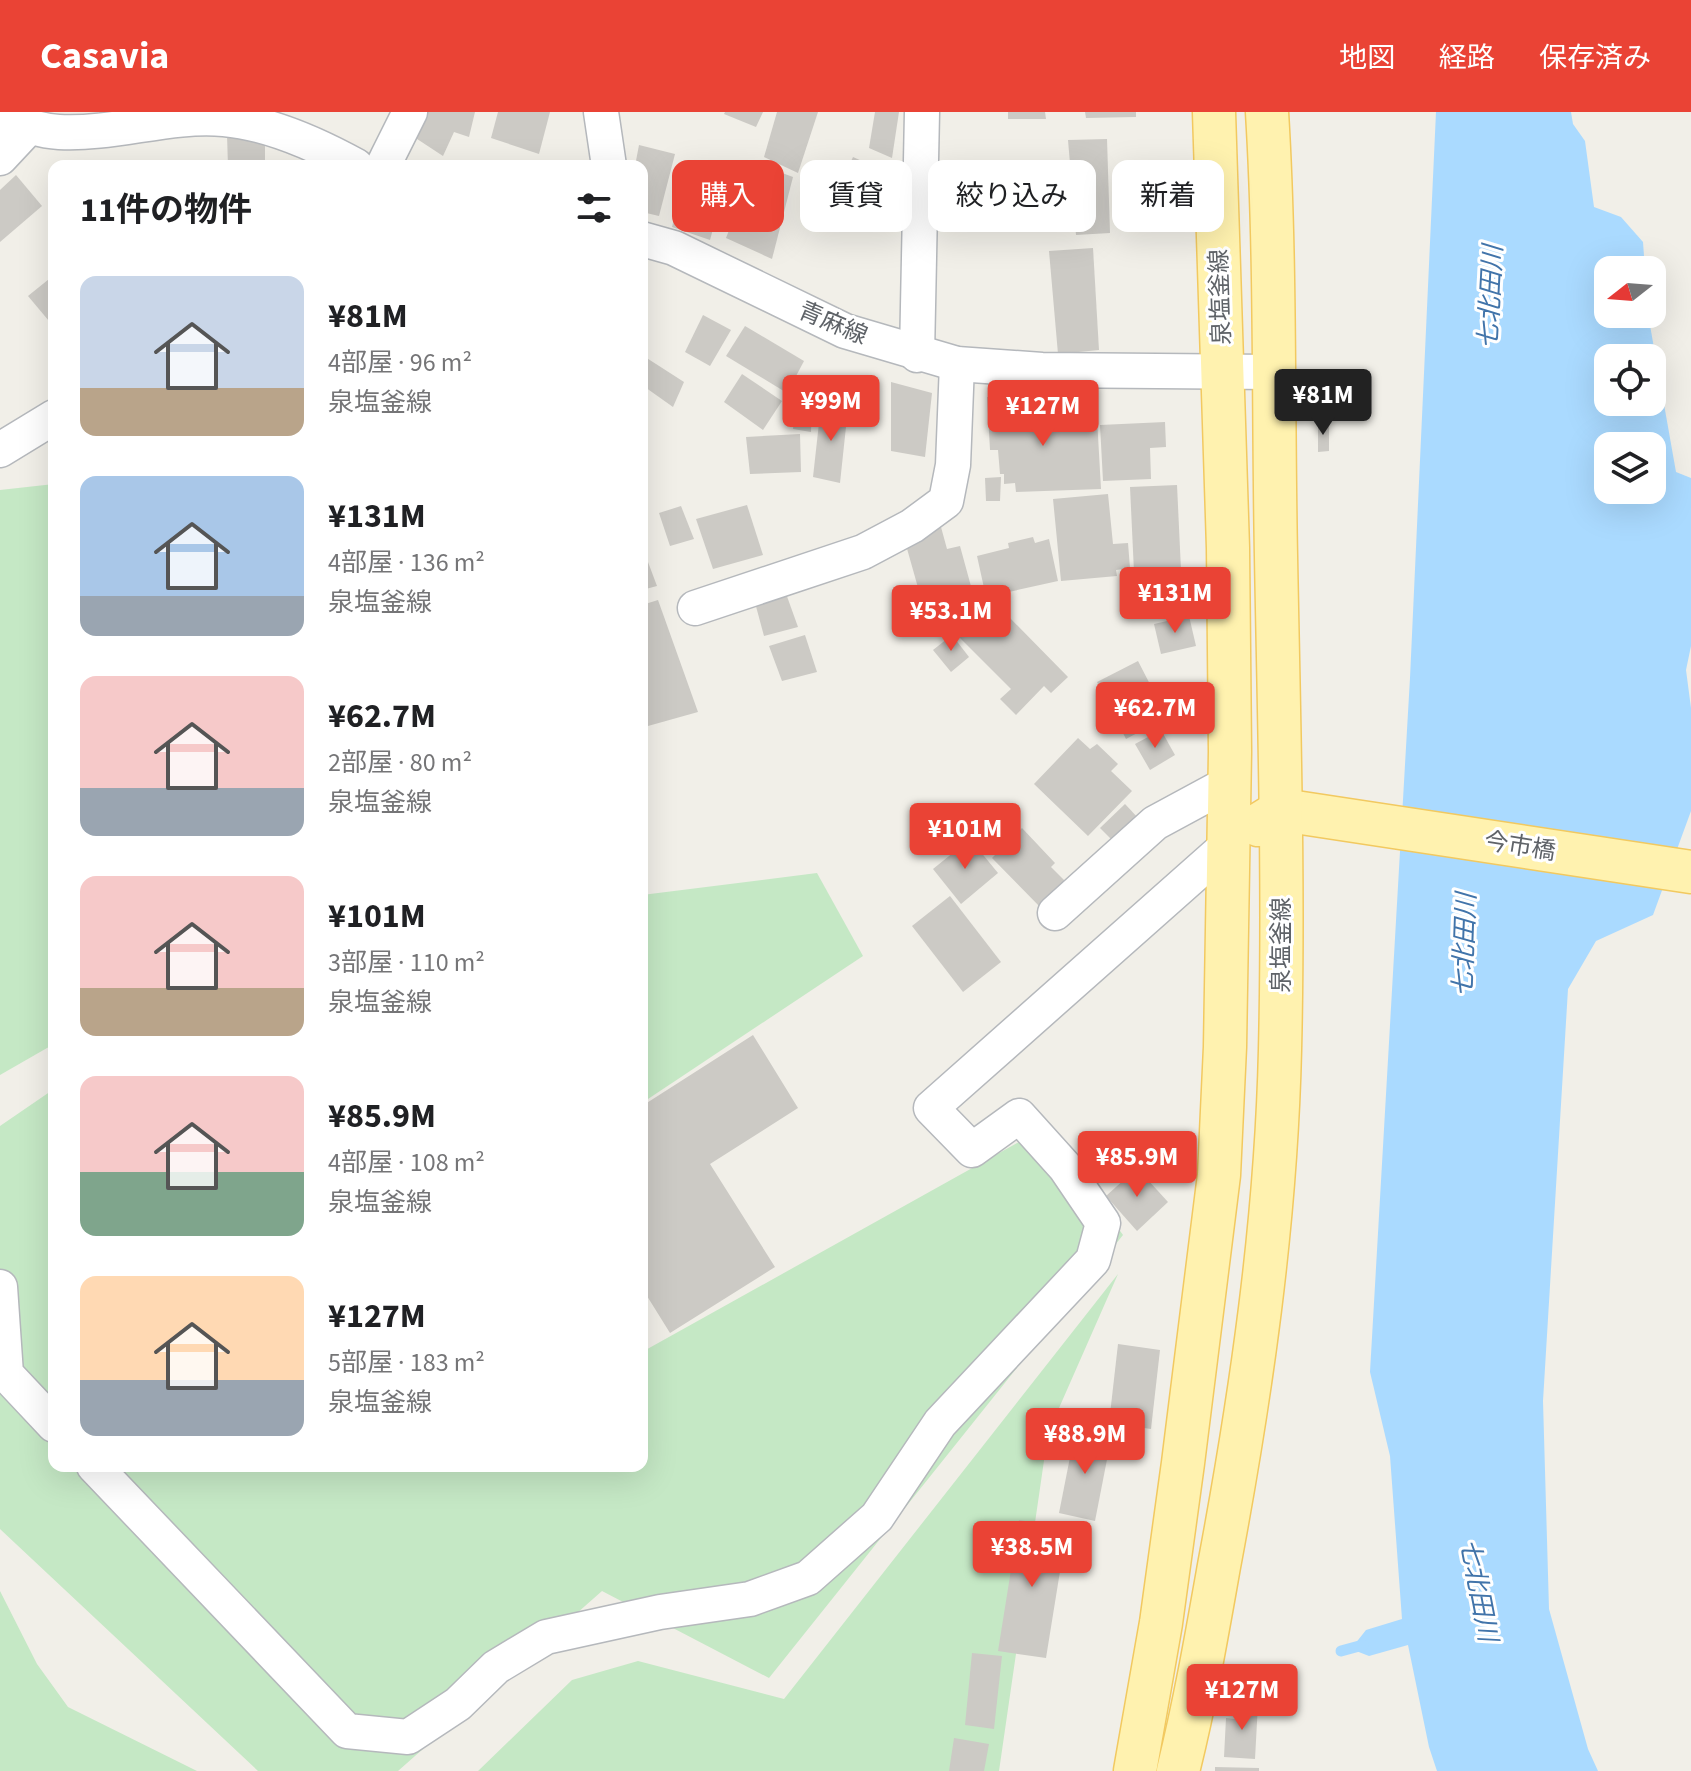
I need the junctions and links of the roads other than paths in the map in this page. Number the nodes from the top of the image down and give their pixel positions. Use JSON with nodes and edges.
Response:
{"nodes":[{"id":1,"x":410,"y":112,"type":"edge"},
{"id":2,"x":601,"y":112,"type":"edge"},
{"id":3,"x":922,"y":112,"type":"edge"},
{"id":4,"x":1214,"y":112,"type":"edge"},
{"id":5,"x":1267,"y":112,"type":"edge"},
{"id":6,"x":15,"y":121,"type":"edge"},
{"id":7,"x":0,"y":158,"type":"edge"},
{"id":8,"x":346,"y":160,"type":"edge"},
{"id":9,"x":386,"y":160,"type":"edge"},
{"id":10,"x":608,"y":160,"type":"edge"},
{"id":11,"x":648,"y":241,"type":"edge"},
{"id":12,"x":917,"y":355,"type":"junction"},
{"id":13,"x":957,"y":364,"type":"junction"},
{"id":14,"x":1275,"y":372,"type":"junction"},
{"id":15,"x":1222,"y":373,"type":"junction"},
{"id":16,"x":48,"y":421,"type":"edge"},
{"id":17,"x":0,"y":450,"type":"edge"},
{"id":18,"x":695,"y":608,"type":"dead end"},
{"id":19,"x":1229,"y":783,"type":"junction"},
{"id":20,"x":1282,"y":810,"type":"junction"},
{"id":21,"x":1218,"y":854,"type":"junction"},
{"id":22,"x":1691,"y":872,"type":"edge"},
{"id":23,"x":1055,"y":913,"type":"dead end"},
{"id":24,"x":0,"y":1287,"type":"edge"},
{"id":25,"x":48,"y":1419,"type":"edge"},
{"id":26,"x":100,"y":1472,"type":"edge"},
{"id":27,"x":1135,"y":1771,"type":"edge"},
{"id":28,"x":1178,"y":1771,"type":"edge"}],
"edges":[{"from":1,"to":9,"type":"street"},
{"from":2,"to":10,"type":"street"},
{"from":3,"to":12,"type":"street"},
{"from":4,"to":15,"type":"main road","name":"泉塩釜線"},
{"from":5,"to":14,"type":"main road","name":"泉塩釜線"},
{"from":6,"to":7,"type":"street"},
{"from":6,"to":8,"type":"street"},
{"from":11,"to":12,"type":"street","name":"青麻線"},
{"from":12,"to":13,"type":"street","name":"青麻線"},
{"from":13,"to":15,"type":"street","name":"青麻線"},
{"from":13,"to":18,"type":"street"},
{"from":14,"to":15,"type":"street","name":"青麻線"},
{"from":14,"to":20,"type":"main road","name":"泉塩釜線"},
{"from":15,"to":19,"type":"main road","name":"泉塩釜線"},
{"from":16,"to":17,"type":"street"},
{"from":19,"to":21,"type":"main road","name":"泉塩釜線"},
{"from":19,"to":23,"type":"street"},
{"from":20,"to":21,"type":"main road"},
{"from":20,"to":22,"type":"main road","name":"今市橋"},
{"from":20,"to":28,"type":"main road","name":"泉塩釜線"},
{"from":21,"to":26,"type":"street"},
{"from":21,"to":27,"type":"main road","name":"泉塩釜線"},
{"from":24,"to":25,"type":"street"}]}
